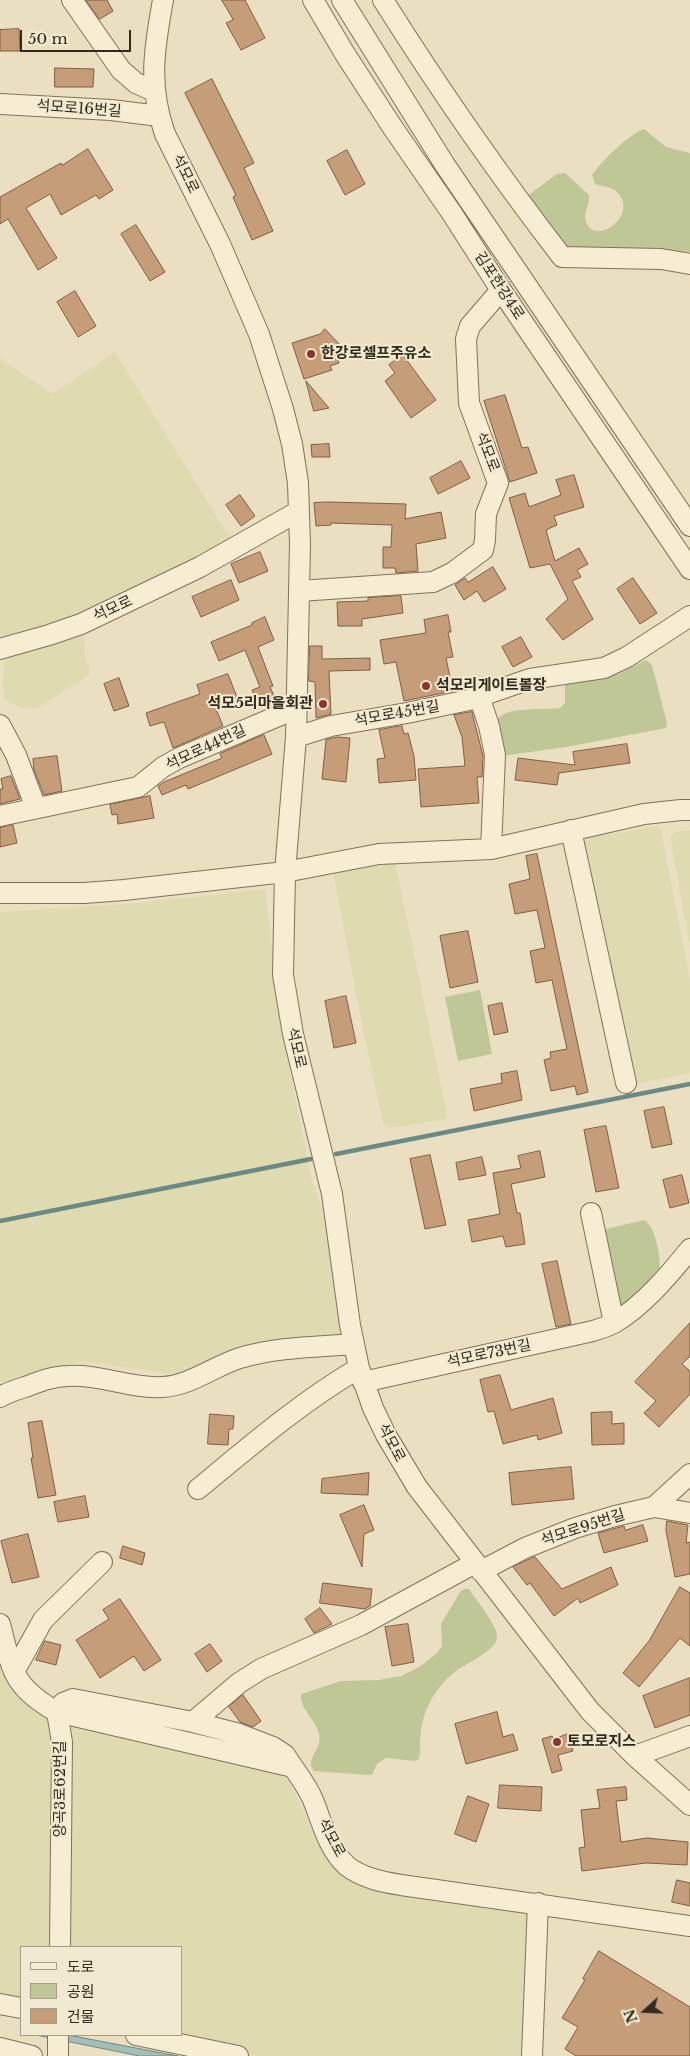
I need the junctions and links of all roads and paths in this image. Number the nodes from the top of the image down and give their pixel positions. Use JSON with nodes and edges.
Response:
{"nodes":[{"id":1,"x":72,"y":0,"type":"edge"},
{"id":2,"x":163,"y":0,"type":"edge"},
{"id":3,"x":313,"y":0,"type":"edge"},
{"id":4,"x":342,"y":0,"type":"edge"},
{"id":5,"x":383,"y":0,"type":"edge"},
{"id":6,"x":154,"y":92,"type":"junction"},
{"id":7,"x":0,"y":104,"type":"edge"},
{"id":8,"x":159,"y":116,"type":"junction"},
{"id":9,"x":690,"y":264,"type":"edge"},
{"id":10,"x":501,"y":290,"type":"junction"},
{"id":11,"x":299,"y":511,"type":"junction"},
{"id":12,"x":690,"y":526,"type":"edge"},
{"id":13,"x":690,"y":569,"type":"edge"},
{"id":14,"x":300,"y":590,"type":"junction"},
{"id":15,"x":690,"y":616,"type":"edge"},
{"id":16,"x":0,"y":649,"type":"edge"},
{"id":17,"x":479,"y":696,"type":"junction"},
{"id":18,"x":297,"y":708,"type":"junction"},
{"id":19,"x":0,"y":725,"type":"edge"},
{"id":20,"x":296,"y":737,"type":"junction"},
{"id":21,"x":36,"y":808,"type":"junction"},
{"id":22,"x":690,"y":810,"type":"edge"},
{"id":23,"x":0,"y":816,"type":"edge"},
{"id":24,"x":571,"y":830,"type":"junction"},
{"id":25,"x":491,"y":849,"type":"junction"},
{"id":26,"x":285,"y":872,"type":"junction"},
{"id":27,"x":0,"y":893,"type":"edge"},
{"id":28,"x":626,"y":1083,"type":"dead end"},
{"id":29,"x":591,"y":1214,"type":"dead end"},
{"id":30,"x":690,"y":1249,"type":"edge"},
{"id":31,"x":682,"y":1272,"type":"edge"},
{"id":32,"x":614,"y":1323,"type":"junction"},
{"id":33,"x":353,"y":1344,"type":"junction"},
{"id":34,"x":361,"y":1375,"type":"junction"},
{"id":35,"x":0,"y":1397,"type":"edge"},
{"id":36,"x":690,"y":1474,"type":"edge"},
{"id":37,"x":198,"y":1489,"type":"dead end"},
{"id":38,"x":654,"y":1507,"type":"junction"},
{"id":39,"x":690,"y":1513,"type":"edge"},
{"id":40,"x":102,"y":1562,"type":"dead end"},
{"id":41,"x":478,"y":1567,"type":"junction"},
{"id":42,"x":0,"y":1624,"type":"edge"},
{"id":43,"x":14,"y":1672,"type":"junction"},
{"id":44,"x":57,"y":1712,"type":"junction"},
{"id":45,"x":193,"y":1722,"type":"junction"},
{"id":46,"x":690,"y":1736,"type":"edge"},
{"id":47,"x":635,"y":1756,"type":"junction"},
{"id":48,"x":293,"y":1767,"type":"junction"},
{"id":49,"x":690,"y":1805,"type":"edge"},
{"id":50,"x":538,"y":1903,"type":"junction"},
{"id":51,"x":690,"y":1926,"type":"edge"},
{"id":52,"x":60,"y":1946,"type":"edge"},
{"id":53,"x":0,"y":2004,"type":"edge"},
{"id":54,"x":20,"y":2008,"type":"edge"},
{"id":55,"x":58,"y":2036,"type":"edge"},
{"id":56,"x":141,"y":2036,"type":"edge"},
{"id":57,"x":0,"y":2048,"type":"edge"},
{"id":58,"x":32,"y":2056,"type":"edge"},
{"id":59,"x":58,"y":2056,"type":"edge"},
{"id":60,"x":238,"y":2056,"type":"edge"},
{"id":61,"x":532,"y":2056,"type":"edge"}],
"edges":[{"from":1,"to":6,"type":"street"},
{"from":2,"to":6,"type":"street","name":"석모로"},
{"from":3,"to":10,"type":"street","name":"김포한강4로"},
{"from":4,"to":12,"type":"street","name":"김포한강4로"},
{"from":5,"to":9,"type":"street"},
{"from":6,"to":8,"type":"street","name":"석모로"},
{"from":7,"to":8,"type":"street","name":"석모로16번길"},
{"from":8,"to":11,"type":"street","name":"석모로"},
{"from":10,"to":13,"type":"street","name":"김포한강4로"},
{"from":10,"to":14,"type":"street","name":"석모로"},
{"from":11,"to":14,"type":"street","name":"석모로"},
{"from":11,"to":16,"type":"street","name":"석모로"},
{"from":14,"to":18,"type":"street","name":"석모로"},
{"from":15,"to":17,"type":"street","name":"석모로45번길"},
{"from":17,"to":20,"type":"street","name":"석모로45번길"},
{"from":17,"to":25,"type":"street"},
{"from":18,"to":20,"type":"street","name":"석모로"},
{"from":18,"to":21,"type":"street","name":"석모로44번길"},
{"from":19,"to":21,"type":"street"},
{"from":20,"to":26,"type":"street","name":"석모로"},
{"from":21,"to":23,"type":"street","name":"석모로44번길"},
{"from":22,"to":24,"type":"street"},
{"from":24,"to":25,"type":"street"},
{"from":24,"to":28,"type":"street"},
{"from":25,"to":26,"type":"street"},
{"from":26,"to":27,"type":"street"},
{"from":26,"to":33,"type":"street","name":"석모로"},
{"from":29,"to":32,"type":"street"},
{"from":30,"to":31,"type":"street","name":"석모로73번길"},
{"from":31,"to":32,"type":"street","name":"석모로73번길"},
{"from":32,"to":34,"type":"street","name":"석모로73번길"},
{"from":33,"to":34,"type":"street","name":"석모로"},
{"from":33,"to":35,"type":"street"},
{"from":34,"to":37,"type":"street"},
{"from":34,"to":41,"type":"street","name":"석모로"},
{"from":36,"to":38,"type":"street"},
{"from":38,"to":39,"type":"street","name":"석모로95번길"},
{"from":38,"to":41,"type":"street","name":"석모로95번길"},
{"from":40,"to":43,"type":"street"},
{"from":41,"to":45,"type":"street","name":"석모로95번길"},
{"from":41,"to":47,"type":"street","name":"석모로"},
{"from":42,"to":43,"type":"street"},
{"from":43,"to":44,"type":"street"},
{"from":44,"to":45,"type":"street","name":"석모로"},
{"from":44,"to":48,"type":"street"},
{"from":44,"to":52,"type":"street","name":"양곡3로62번길"},
{"from":45,"to":48,"type":"street","name":"석모로"},
{"from":46,"to":47,"type":"street"},
{"from":47,"to":49,"type":"street","name":"석모로"},
{"from":48,"to":50,"type":"street","name":"석모로"},
{"from":50,"to":51,"type":"street","name":"석모로"},
{"from":50,"to":61,"type":"street"},
{"from":53,"to":54,"type":"street"},
{"from":55,"to":59,"type":"street"},
{"from":56,"to":60,"type":"street"},
{"from":57,"to":58,"type":"street"}]}
